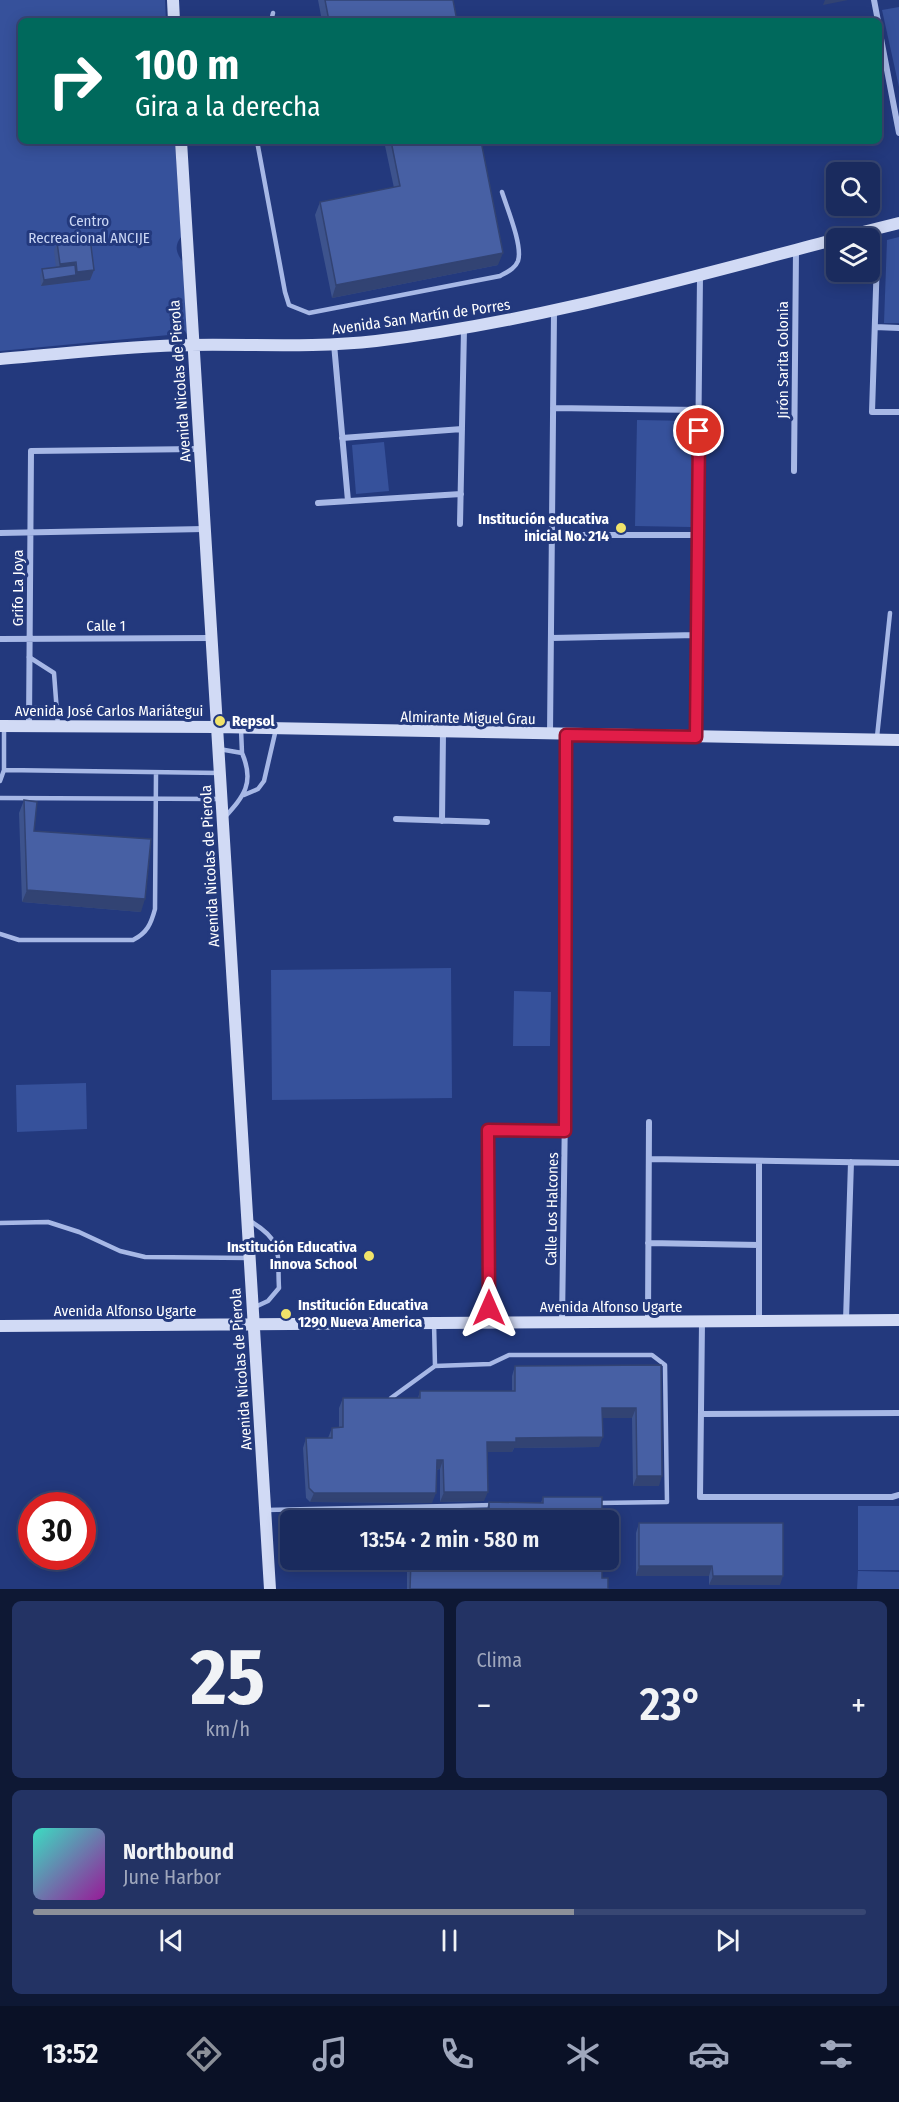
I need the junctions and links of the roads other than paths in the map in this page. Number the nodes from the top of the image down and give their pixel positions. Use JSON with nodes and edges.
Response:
{"nodes":[{"id":1,"x":173,"y":0,"type":"edge"},
{"id":2,"x":874,"y":0,"type":"edge"},
{"id":3,"x":273,"y":13,"type":"dead end"},
{"id":4,"x":174,"y":18,"type":"edge"},
{"id":5,"x":272,"y":18,"type":"edge"},
{"id":6,"x":877,"y":18,"type":"edge"},
{"id":7,"x":882,"y":44,"type":"edge"},
{"id":8,"x":899,"y":133,"type":"edge"},
{"id":9,"x":181,"y":144,"type":"edge"},
{"id":10,"x":258,"y":144,"type":"edge"},
{"id":11,"x":502,"y":192,"type":"dead end"},
{"id":12,"x":899,"y":223,"type":"edge"},
{"id":13,"x":878,"y":228,"type":"edge"},
{"id":14,"x":826,"y":242,"type":"edge"},
{"id":15,"x":796,"y":250,"type":"junction"},
{"id":16,"x":700,"y":277,"type":"junction"},
{"id":17,"x":876,"y":282,"type":"edge"},
{"id":18,"x":555,"y":312,"type":"junction"},
{"id":19,"x":874,"y":327,"type":"junction"},
{"id":20,"x":899,"y":328,"type":"edge"},
{"id":21,"x":464,"y":329,"type":"junction"},
{"id":22,"x":334,"y":344,"type":"junction"},
{"id":23,"x":193,"y":345,"type":"junction"},
{"id":24,"x":0,"y":359,"type":"edge"},
{"id":25,"x":553,"y":408,"type":"junction"},
{"id":26,"x":699,"y":410,"type":"junction"},
{"id":27,"x":899,"y":412,"type":"edge"},
{"id":28,"x":462,"y":429,"type":"junction"},
{"id":29,"x":342,"y":438,"type":"junction"},
{"id":30,"x":199,"y":449,"type":"junction"},
{"id":31,"x":794,"y":471,"type":"dead end"},
{"id":32,"x":461,"y":494,"type":"junction"},
{"id":33,"x":348,"y":501,"type":"junction"},
{"id":34,"x":318,"y":503,"type":"dead end"},
{"id":35,"x":460,"y":524,"type":"dead end"},
{"id":36,"x":204,"y":529,"type":"junction"},
{"id":37,"x":0,"y":532,"type":"edge"},
{"id":38,"x":30,"y":533,"type":"junction"},
{"id":39,"x":552,"y":535,"type":"junction"},
{"id":40,"x":698,"y":535,"type":"junction"},
{"id":41,"x":890,"y":613,"type":"dead end"},
{"id":42,"x":697,"y":635,"type":"junction"},
{"id":43,"x":212,"y":638,"type":"junction"},
{"id":44,"x":551,"y":638,"type":"junction"},
{"id":45,"x":0,"y":639,"type":"edge"},
{"id":46,"x":30,"y":639,"type":"junction"},
{"id":47,"x":29,"y":657,"type":"junction"},
{"id":48,"x":29,"y":708,"type":"junction"},
{"id":49,"x":55,"y":708,"type":"junction"},
{"id":50,"x":2,"y":726,"type":"edge"},
{"id":51,"x":29,"y":726,"type":"junction"},
{"id":52,"x":58,"y":726,"type":"junction"},
{"id":53,"x":217,"y":727,"type":"junction"},
{"id":54,"x":241,"y":728,"type":"junction"},
{"id":55,"x":276,"y":729,"type":"junction"},
{"id":56,"x":442,"y":733,"type":"junction"},
{"id":57,"x":549,"y":735,"type":"junction"},
{"id":58,"x":566,"y":735,"type":"junction"},
{"id":59,"x":696,"y":737,"type":"junction"},
{"id":60,"x":876,"y":740,"type":"junction"},
{"id":61,"x":899,"y":740,"type":"edge"},
{"id":62,"x":218,"y":749,"type":"junction"},
{"id":63,"x":242,"y":753,"type":"junction"},
{"id":64,"x":4,"y":770,"type":"junction"},
{"id":65,"x":220,"y":773,"type":"junction"},
{"id":66,"x":156,"y":774,"type":"junction"},
{"id":67,"x":0,"y":781,"type":"edge"},
{"id":68,"x":244,"y":795,"type":"junction"},
{"id":69,"x":0,"y":798,"type":"edge"},
{"id":70,"x":221,"y":799,"type":"junction"},
{"id":71,"x":155,"y":800,"type":"junction"},
{"id":72,"x":396,"y":819,"type":"dead end"},
{"id":73,"x":222,"y":820,"type":"junction"},
{"id":74,"x":442,"y":821,"type":"junction"},
{"id":75,"x":487,"y":822,"type":"dead end"},
{"id":76,"x":0,"y":934,"type":"edge"},
{"id":77,"x":649,"y":1122,"type":"dead end"},
{"id":78,"x":565,"y":1131,"type":"junction"},
{"id":79,"x":649,"y":1159,"type":"junction"},
{"id":80,"x":759,"y":1161,"type":"junction"},
{"id":81,"x":851,"y":1162,"type":"junction"},
{"id":82,"x":899,"y":1163,"type":"edge"},
{"id":83,"x":247,"y":1220,"type":"junction"},
{"id":84,"x":0,"y":1223,"type":"edge"},
{"id":85,"x":648,"y":1243,"type":"junction"},
{"id":86,"x":759,"y":1245,"type":"junction"},
{"id":87,"x":249,"y":1258,"type":"junction"},
{"id":88,"x":252,"y":1308,"type":"junction"},
{"id":89,"x":846,"y":1320,"type":"junction"},
{"id":90,"x":899,"y":1320,"type":"edge"},
{"id":91,"x":702,"y":1321,"type":"junction"},
{"id":92,"x":759,"y":1321,"type":"junction"},
{"id":93,"x":489,"y":1322,"type":"junction"},
{"id":94,"x":562,"y":1322,"type":"junction"},
{"id":95,"x":648,"y":1322,"type":"junction"},
{"id":96,"x":434,"y":1323,"type":"junction"},
{"id":97,"x":253,"y":1325,"type":"junction"},
{"id":98,"x":0,"y":1326,"type":"edge"},
{"id":99,"x":435,"y":1366,"type":"junction"},
{"id":100,"x":391,"y":1398,"type":"edge"},
{"id":101,"x":899,"y":1413,"type":"edge"},
{"id":102,"x":701,"y":1414,"type":"junction"},
{"id":103,"x":899,"y":1495,"type":"edge"},
{"id":104,"x":586,"y":1504,"type":"edge"},
{"id":105,"x":505,"y":1505,"type":"edge"},
{"id":106,"x":319,"y":1509,"type":"joint"},
{"id":107,"x":265,"y":1510,"type":"junction"},
{"id":108,"x":270,"y":1589,"type":"edge"}],
"edges":[{"from":1,"to":4,"type":"street"},
{"from":2,"to":6,"type":"street"},
{"from":3,"to":5,"type":"lane"},
{"from":7,"to":8,"type":"street"},
{"from":9,"to":23,"type":"street","name":"Avenida Nicolas de Pierola"},
{"from":10,"to":11,"type":"lane"},
{"from":12,"to":13,"type":"street","name":"Avenida San Martín de Porres"},
{"from":14,"to":15,"type":"street","name":"Avenida San Martín de Porres"},
{"from":15,"to":16,"type":"street","name":"Avenida San Martín de Porres"},
{"from":15,"to":31,"type":"street","name":"Jirón Sarita Colonia"},
{"from":16,"to":18,"type":"street","name":"Avenida San Martín de Porres"},
{"from":16,"to":26,"type":"street"},
{"from":17,"to":19,"type":"street"},
{"from":18,"to":21,"type":"street","name":"Avenida San Martín de Porres"},
{"from":18,"to":25,"type":"street"},
{"from":19,"to":20,"type":"street"},
{"from":19,"to":27,"type":"street"},
{"from":21,"to":22,"type":"street","name":"Avenida San Martín de Porres"},
{"from":21,"to":28,"type":"street"},
{"from":22,"to":23,"type":"street","name":"Avenida San Martín de Porres"},
{"from":22,"to":29,"type":"street"},
{"from":23,"to":24,"type":"street","name":"Avenida San Martín de Porres"},
{"from":23,"to":30,"type":"street","name":"Avenida Nicolas de Pierola"},
{"from":25,"to":26,"type":"street"},
{"from":25,"to":39,"type":"street"},
{"from":26,"to":40,"type":"street"},
{"from":28,"to":29,"type":"street"},
{"from":28,"to":32,"type":"street"},
{"from":29,"to":33,"type":"street"},
{"from":30,"to":36,"type":"street","name":"Avenida Nicolas de Pierola"},
{"from":30,"to":38,"type":"street","name":"Grifo La Joya"},
{"from":32,"to":33,"type":"street"},
{"from":32,"to":35,"type":"street"},
{"from":33,"to":34,"type":"street"},
{"from":36,"to":38,"type":"street"},
{"from":36,"to":43,"type":"street","name":"Avenida Nicolas de Pierola"},
{"from":37,"to":38,"type":"street"},
{"from":38,"to":46,"type":"street","name":"Grifo La Joya"},
{"from":39,"to":40,"type":"street"},
{"from":39,"to":44,"type":"street"},
{"from":40,"to":42,"type":"street"},
{"from":41,"to":60,"type":"lane"},
{"from":42,"to":44,"type":"street"},
{"from":42,"to":59,"type":"street"},
{"from":43,"to":46,"type":"street","name":"Calle 1"},
{"from":43,"to":53,"type":"street","name":"Avenida Nicolas de Pierola"},
{"from":44,"to":57,"type":"street"},
{"from":45,"to":46,"type":"street","name":"Calle 1"},
{"from":46,"to":47,"type":"street","name":"Grifo La Joya"},
{"from":47,"to":48,"type":"street","name":"Grifo La Joya"},
{"from":47,"to":49,"type":"lane"},
{"from":48,"to":49,"type":"lane"},
{"from":48,"to":51,"type":"street","name":"Grifo La Joya"},
{"from":49,"to":52,"type":"lane"},
{"from":50,"to":51,"type":"street","name":"Avenida José Carlos Mariátegui"},
{"from":50,"to":64,"type":"lane"},
{"from":51,"to":52,"type":"street","name":"Avenida José Carlos Mariátegui"},
{"from":52,"to":53,"type":"street","name":"Avenida José Carlos Mariátegui"},
{"from":53,"to":54,"type":"street","name":"Almirante Miguel Grau"},
{"from":53,"to":62,"type":"street","name":"Avenida Nicolas de Pierola"},
{"from":54,"to":55,"type":"street","name":"Almirante Miguel Grau"},
{"from":54,"to":63,"type":"lane"},
{"from":55,"to":56,"type":"street","name":"Almirante Miguel Grau"},
{"from":55,"to":68,"type":"lane"},
{"from":56,"to":57,"type":"street","name":"Almirante Miguel Grau"},
{"from":56,"to":74,"type":"street"},
{"from":57,"to":58,"type":"street","name":"Almirante Miguel Grau"},
{"from":58,"to":59,"type":"street","name":"Almirante Miguel Grau"},
{"from":58,"to":78,"type":"street","name":"Calle Los Halcones"},
{"from":59,"to":60,"type":"street","name":"Almirante Miguel Grau"},
{"from":60,"to":61,"type":"street","name":"Almirante Miguel Grau"},
{"from":62,"to":63,"type":"lane"},
{"from":62,"to":65,"type":"street","name":"Avenida Nicolas de Pierola"},
{"from":63,"to":68,"type":"lane"},
{"from":64,"to":66,"type":"lane"},
{"from":64,"to":67,"type":"lane"},
{"from":65,"to":66,"type":"lane"},
{"from":65,"to":70,"type":"street","name":"Avenida Nicolas de Pierola"},
{"from":66,"to":71,"type":"lane"},
{"from":68,"to":73,"type":"lane"},
{"from":69,"to":71,"type":"lane"},
{"from":70,"to":71,"type":"lane"},
{"from":70,"to":73,"type":"street","name":"Avenida Nicolas de Pierola"},
{"from":71,"to":76,"type":"lane"},
{"from":72,"to":74,"type":"street"},
{"from":73,"to":83,"type":"street","name":"Avenida Nicolas de Pierola"},
{"from":74,"to":75,"type":"street"},
{"from":77,"to":79,"type":"street"},
{"from":78,"to":93,"type":"street"},
{"from":78,"to":94,"type":"street","name":"Calle Los Halcones"},
{"from":79,"to":80,"type":"street"},
{"from":79,"to":85,"type":"street"},
{"from":80,"to":81,"type":"street"},
{"from":80,"to":86,"type":"street"},
{"from":81,"to":82,"type":"street"},
{"from":81,"to":89,"type":"street"},
{"from":83,"to":87,"type":"street","name":"Avenida Nicolas de Pierola"},
{"from":83,"to":88,"type":"lane"},
{"from":84,"to":87,"type":"lane"},
{"from":85,"to":86,"type":"street"},
{"from":85,"to":95,"type":"street"},
{"from":86,"to":92,"type":"street"},
{"from":87,"to":88,"type":"street","name":"Avenida Nicolas de Pierola"},
{"from":88,"to":97,"type":"street","name":"Avenida Nicolas de Pierola"},
{"from":89,"to":90,"type":"street","name":"Avenida Alfonso Ugarte"},
{"from":89,"to":92,"type":"street","name":"Avenida Alfonso Ugarte"},
{"from":91,"to":92,"type":"street","name":"Avenida Alfonso Ugarte"},
{"from":91,"to":95,"type":"street","name":"Avenida Alfonso Ugarte"},
{"from":91,"to":102,"type":"street"},
{"from":93,"to":94,"type":"street","name":"Avenida Alfonso Ugarte"},
{"from":93,"to":96,"type":"street","name":"Avenida Alfonso Ugarte"},
{"from":94,"to":95,"type":"street","name":"Avenida Alfonso Ugarte"},
{"from":96,"to":97,"type":"street","name":"Avenida Alfonso Ugarte"},
{"from":96,"to":99,"type":"lane"},
{"from":97,"to":98,"type":"street","name":"Avenida Alfonso Ugarte"},
{"from":97,"to":107,"type":"street","name":"Avenida Nicolas de Pierola"},
{"from":99,"to":100,"type":"lane"},
{"from":99,"to":104,"type":"lane"},
{"from":101,"to":102,"type":"street"},
{"from":102,"to":103,"type":"street"},
{"from":105,"to":106,"type":"lane"},
{"from":106,"to":107,"type":"lane"},
{"from":107,"to":108,"type":"street","name":"Avenida Nicolas de Pierola"}]}
